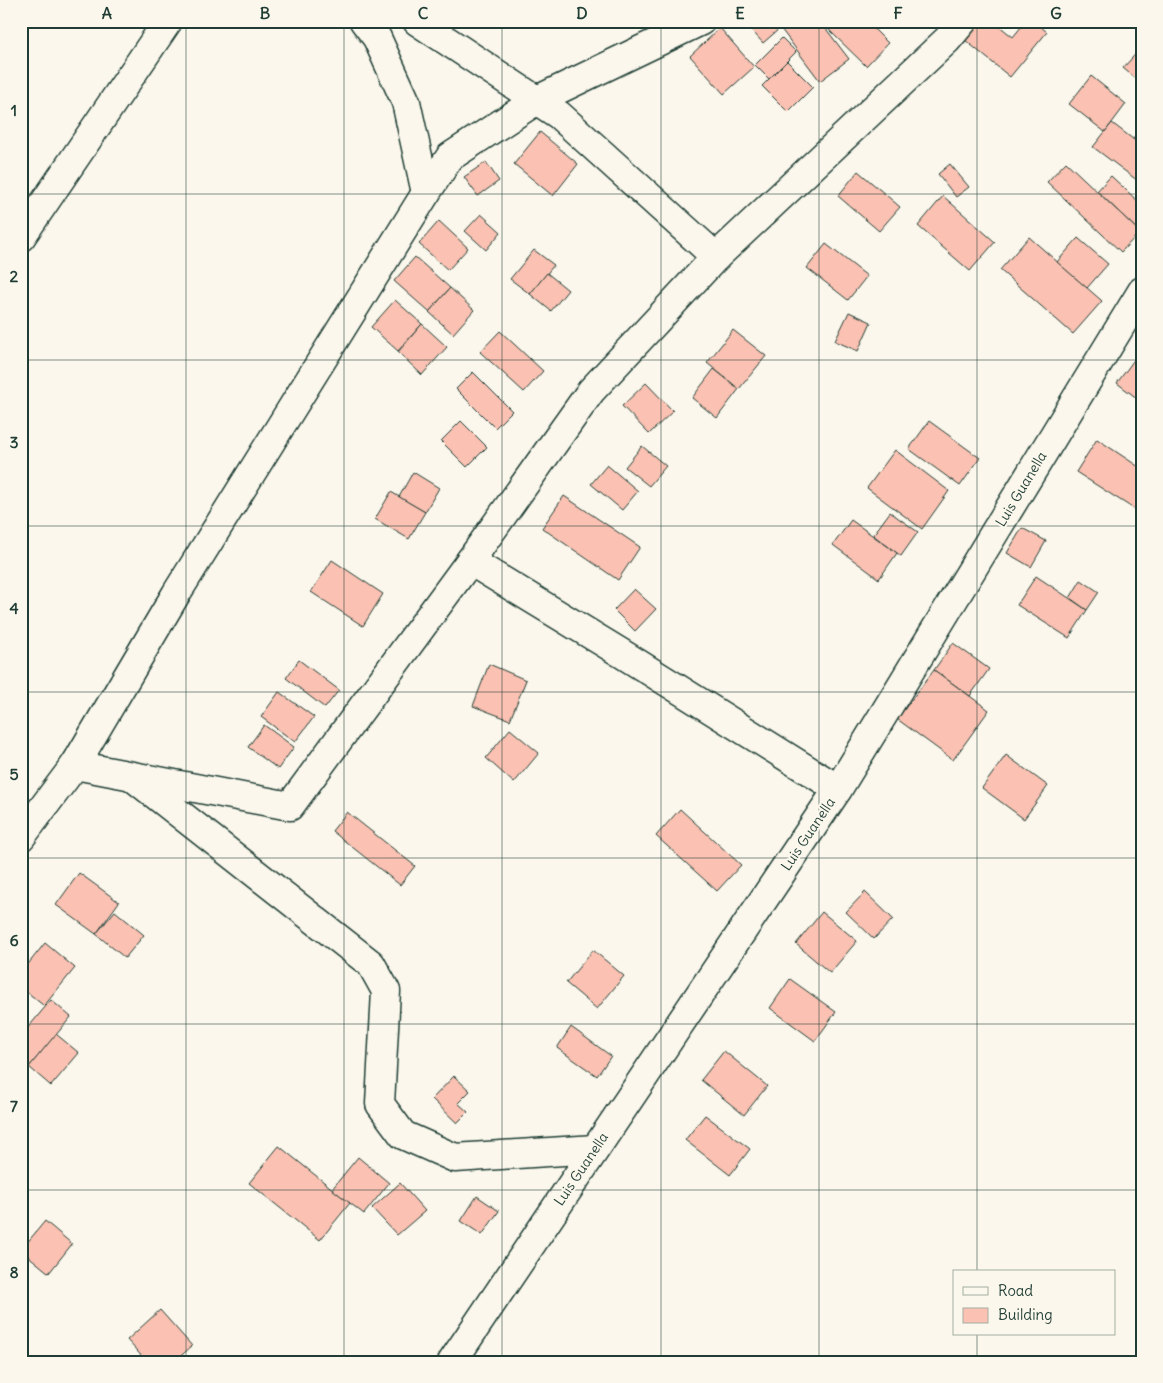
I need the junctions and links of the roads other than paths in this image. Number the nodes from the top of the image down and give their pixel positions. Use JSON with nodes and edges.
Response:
{"nodes":[{"id":1,"x":168,"y":21,"type":"edge"},
{"id":2,"x":364,"y":21,"type":"edge"},
{"id":3,"x":416,"y":21,"type":"edge"},
{"id":4,"x":701,"y":21,"type":"edge"},
{"id":5,"x":964,"y":21,"type":"edge"},
{"id":6,"x":537,"y":100,"type":"junction"},
{"id":7,"x":426,"y":193,"type":"junction"},
{"id":8,"x":21,"y":238,"type":"edge"},
{"id":9,"x":716,"y":257,"type":"junction"},
{"id":10,"x":1142,"y":291,"type":"edge"},
{"id":11,"x":470,"y":561,"type":"junction"},
{"id":12,"x":75,"y":765,"type":"junction"},
{"id":13,"x":131,"y":776,"type":"junction"},
{"id":14,"x":838,"y":789,"type":"junction"},
{"id":15,"x":21,"y":837,"type":"edge"},
{"id":16,"x":595,"y":1149,"type":"junction"},
{"id":17,"x":452,"y":1362,"type":"edge"}],
"edges":[{"from":1,"to":8,"type":"street"},
{"from":2,"to":7,"type":"street"},
{"from":3,"to":6,"type":"street"},
{"from":4,"to":6,"type":"street"},
{"from":5,"to":9,"type":"street"},
{"from":6,"to":7,"type":"street"},
{"from":6,"to":9,"type":"street"},
{"from":7,"to":12,"type":"street"},
{"from":9,"to":11,"type":"street"},
{"from":10,"to":14,"type":"street","name":"Luis Guanella"},
{"from":11,"to":13,"type":"street"},
{"from":11,"to":14,"type":"street"},
{"from":12,"to":13,"type":"street"},
{"from":12,"to":15,"type":"street"},
{"from":13,"to":16,"type":"street"},
{"from":14,"to":16,"type":"street","name":"Luis Guanella"},
{"from":16,"to":17,"type":"street","name":"Luis Guanella"}]}
